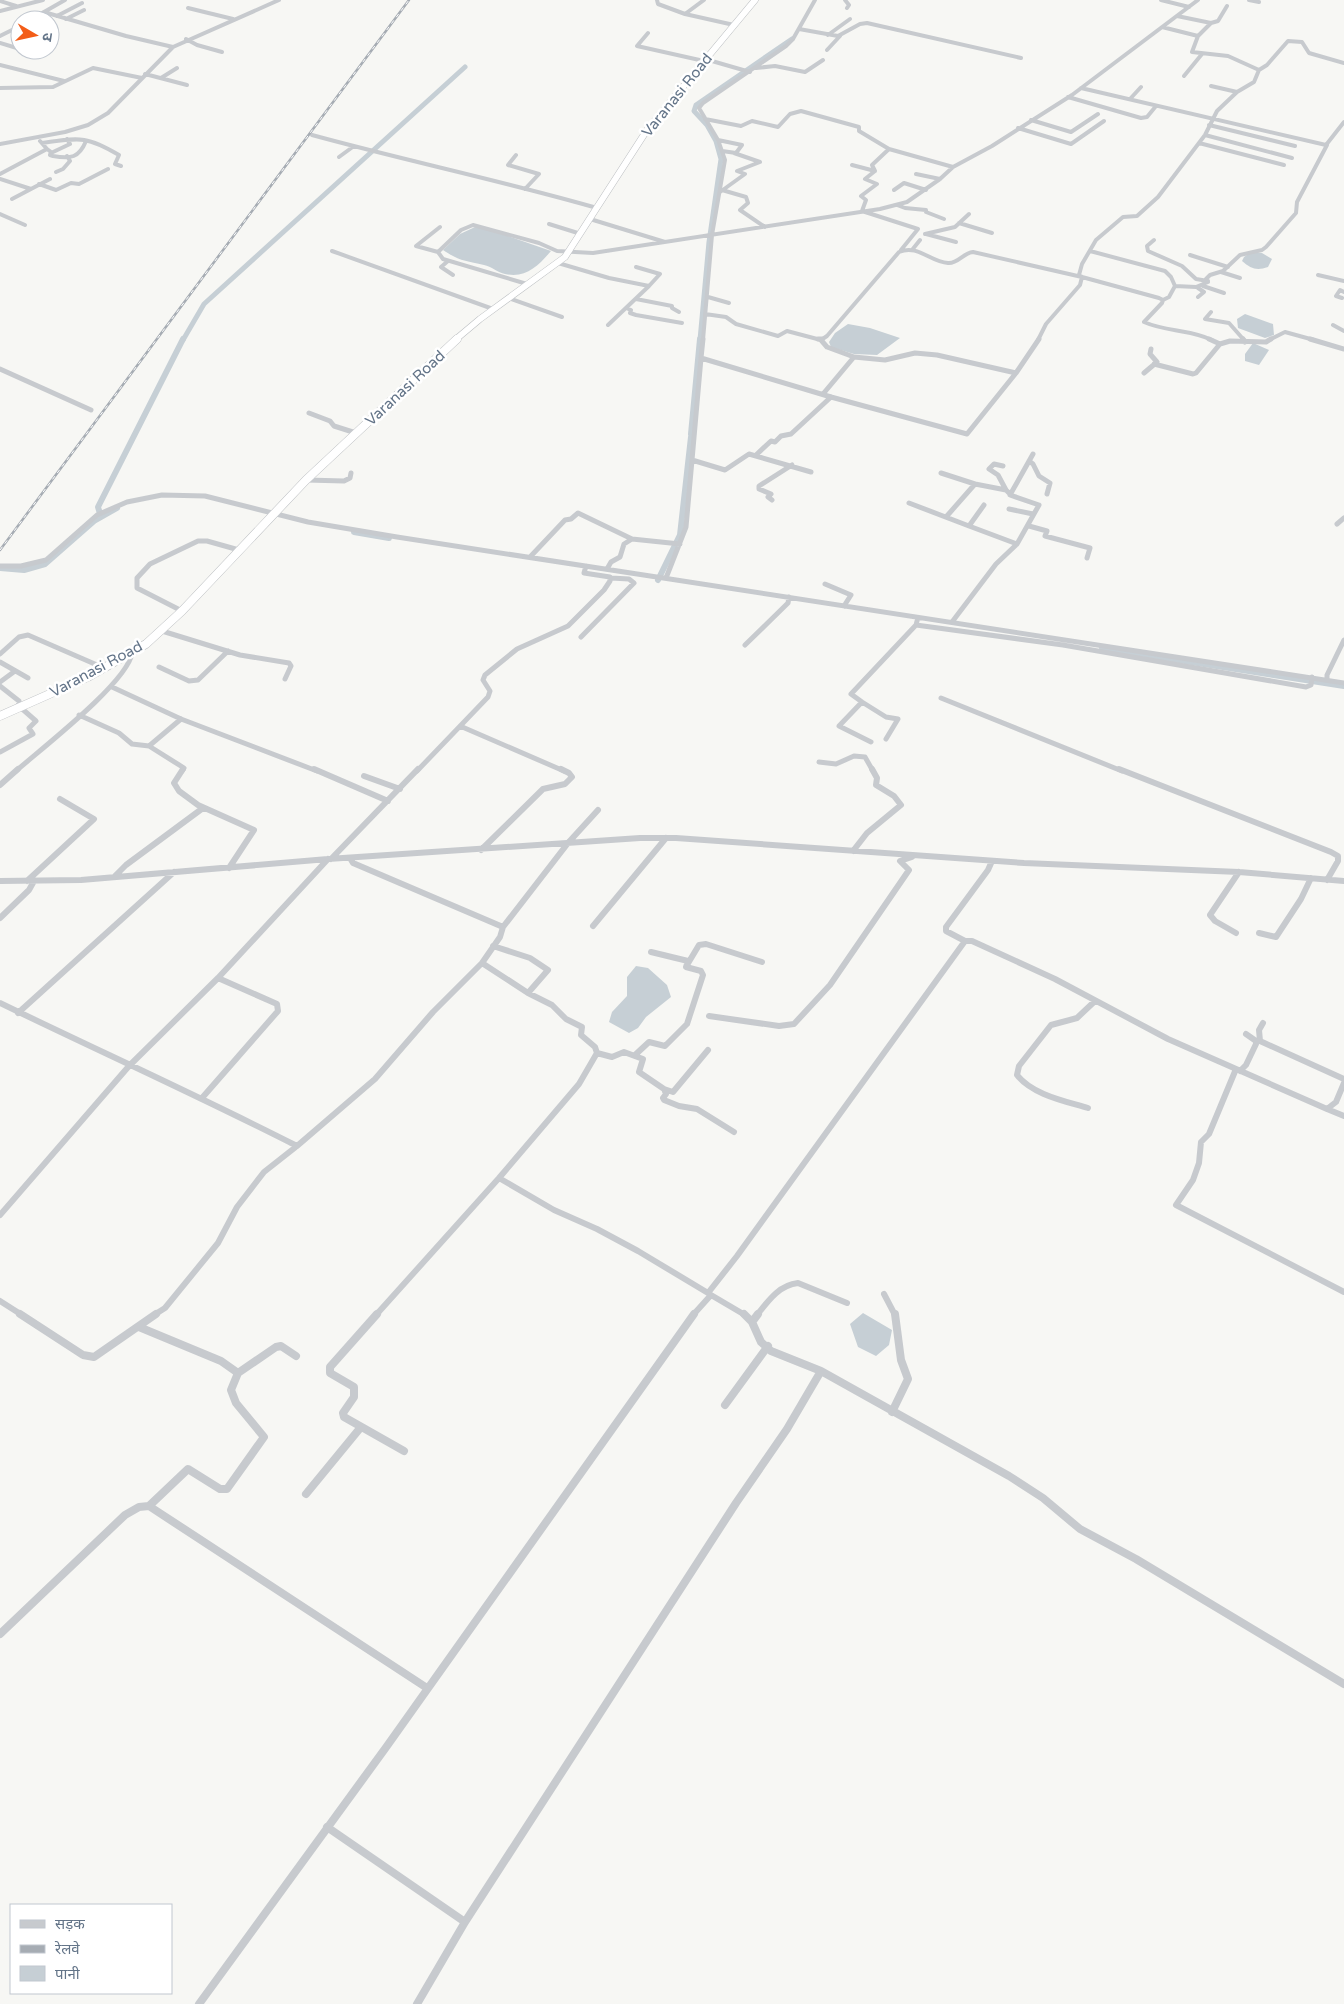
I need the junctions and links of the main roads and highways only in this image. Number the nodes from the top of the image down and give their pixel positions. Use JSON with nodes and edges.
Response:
{"nodes":[{"id":1,"x":755,"y":0,"type":"edge"},
{"id":2,"x":0,"y":716,"type":"edge"}],
"edges":[{"from":1,"to":2,"type":"highway","name":"Varanasi Road"}]}
